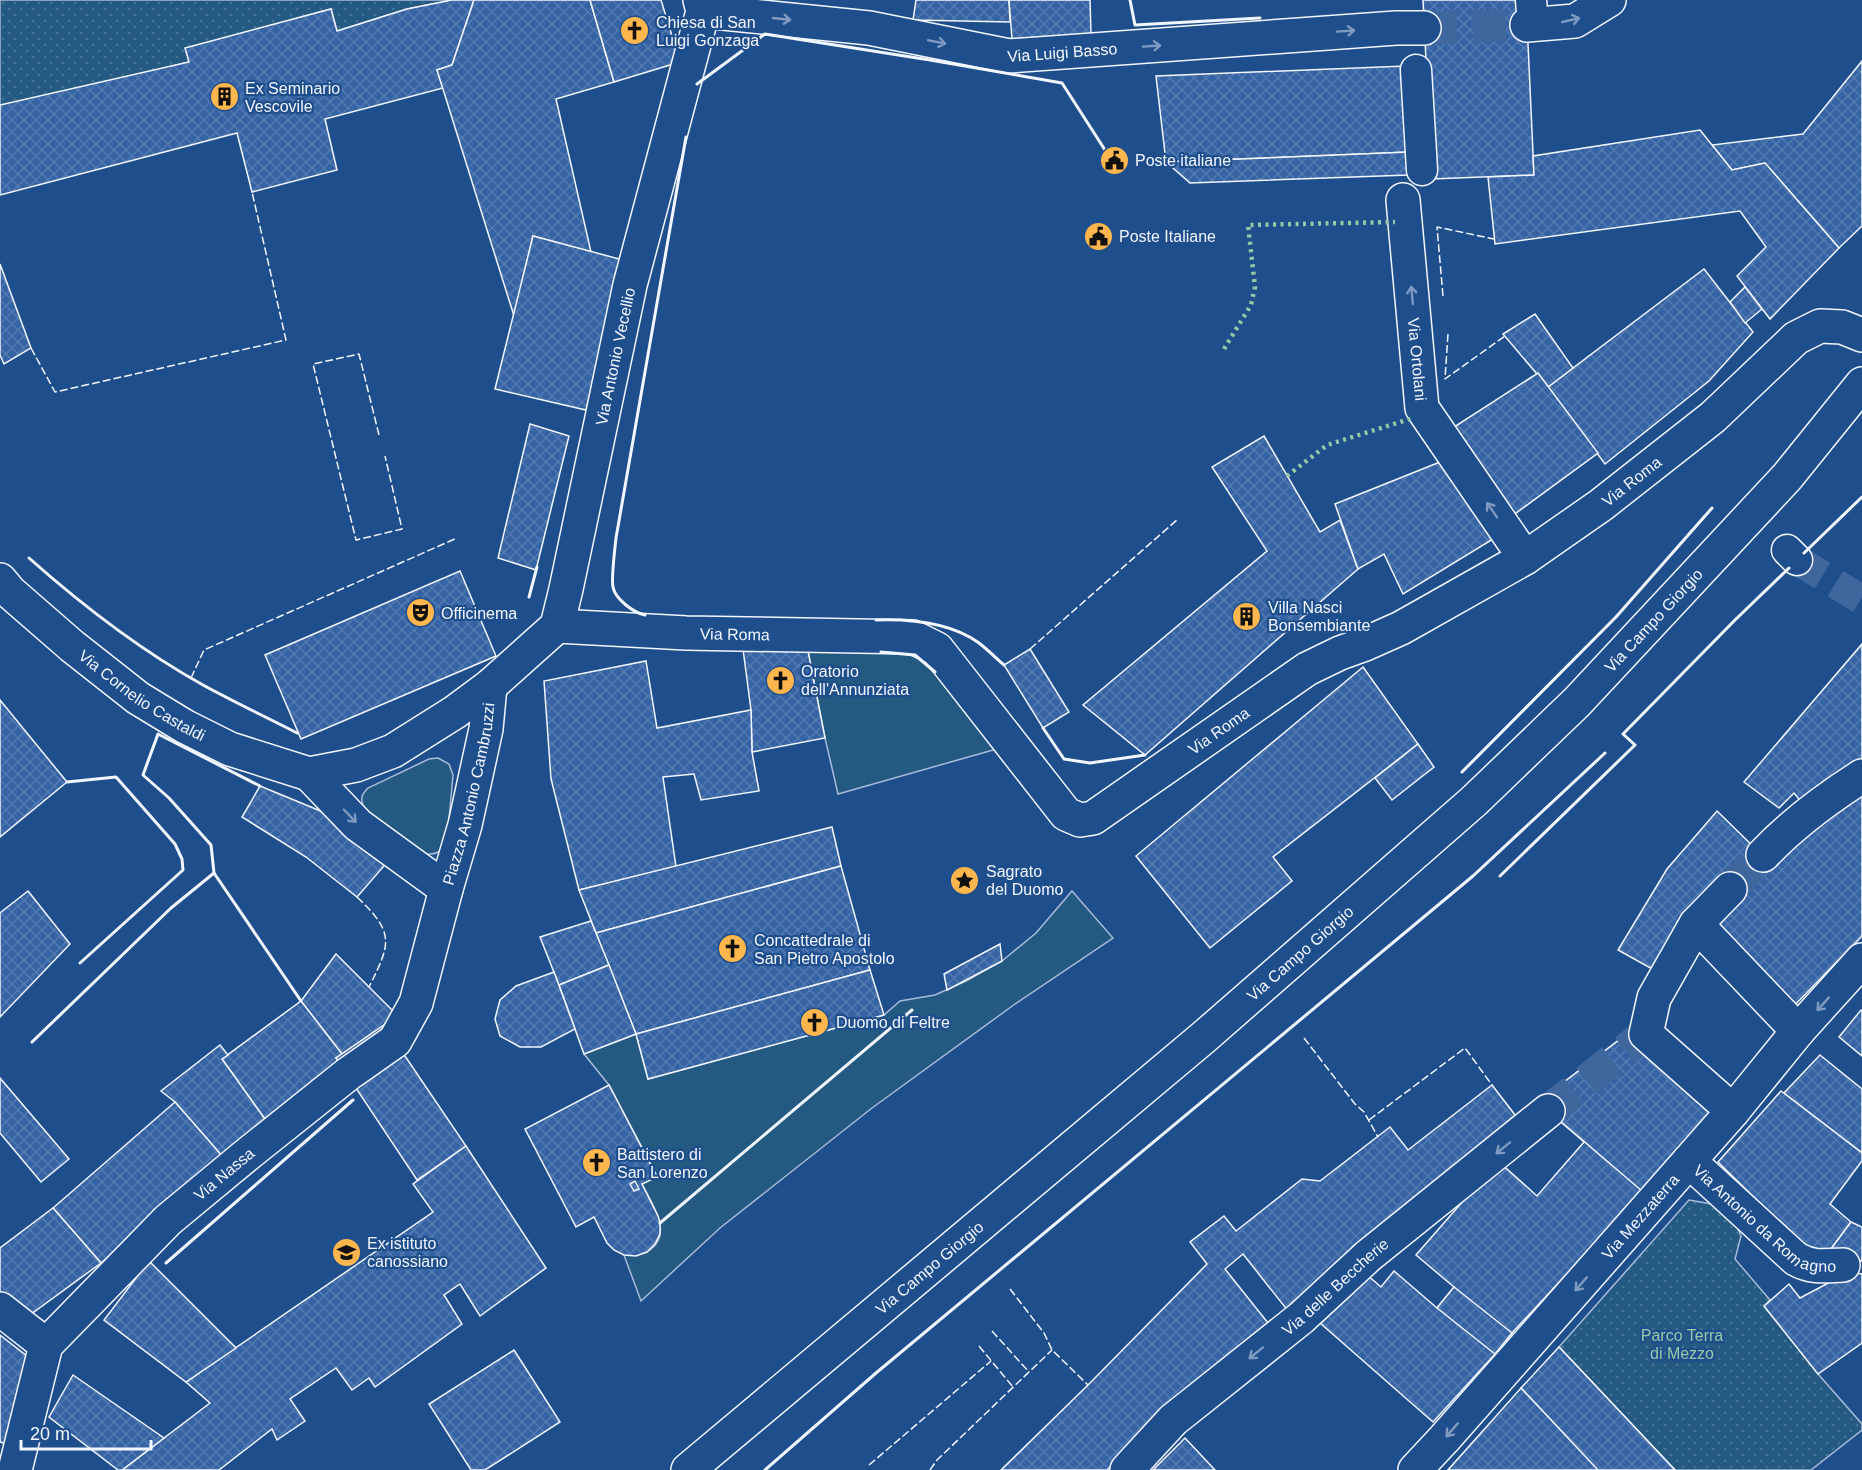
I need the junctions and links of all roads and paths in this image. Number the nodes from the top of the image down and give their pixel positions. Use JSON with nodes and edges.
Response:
{"nodes":[{"id":1,"x":1610,"y":0,"type":"edge"},
{"id":2,"x":701,"y":5,"type":"edge"},
{"id":3,"x":1530,"y":17,"type":"tunnel mouth"},
{"id":4,"x":1424,"y":28,"type":"tunnel mouth"},
{"id":5,"x":1416,"y":70,"type":"dead end"},
{"id":6,"x":1422,"y":170,"type":"dead end"},
{"id":7,"x":1403,"y":200,"type":"dead end"},
{"id":8,"x":1862,"y":335,"type":"edge"},
{"id":9,"x":1862,"y":384,"type":"edge"},
{"id":10,"x":1525,"y":558,"type":"junction"},
{"id":11,"x":0,"y":580,"type":"edge"},
{"id":12,"x":556,"y":626,"type":"junction"},
{"id":13,"x":490,"y":687,"type":"junction"},
{"id":14,"x":309,"y":774,"type":"junction"},
{"id":15,"x":1862,"y":776,"type":"edge"},
{"id":16,"x":1762,"y":855,"type":"tunnel mouth"},
{"id":17,"x":446,"y":889,"type":"junction"},
{"id":18,"x":1730,"y":889,"type":"tunnel mouth"},
{"id":19,"x":1696,"y":924,"type":"junction"},
{"id":20,"x":1862,"y":960,"type":"edge"},
{"id":21,"x":1798,"y":1031,"type":"junction"},
{"id":22,"x":1548,"y":1111,"type":"tunnel mouth"},
{"id":23,"x":1733,"y":1111,"type":"junction"},
{"id":24,"x":1689,"y":1161,"type":"junction"},
{"id":25,"x":1843,"y":1265,"type":"dead end"},
{"id":26,"x":0,"y":1309,"type":"edge"},
{"id":27,"x":46,"y":1345,"type":"junction"},
{"id":28,"x":15,"y":1470,"type":"edge"},
{"id":29,"x":688,"y":1470,"type":"edge"},
{"id":30,"x":1127,"y":1470,"type":"edge"},
{"id":31,"x":1415,"y":1470,"type":"edge"}],
"edges":[{"from":3,"to":1,"type":"street","one_way":true},
{"from":2,"to":4,"type":"street","name":"Via Luigi Basso","one_way":true},
{"from":2,"to":12,"type":"street","name":"Via Antonio Vecellio"},
{"from":5,"to":6,"type":"street"},
{"from":10,"to":7,"type":"street","name":"Via Ortolani","one_way":true},
{"from":8,"to":10,"type":"street","name":"Via Roma"},
{"from":9,"to":29,"type":"street","name":"Via Campo Giorgio"},
{"from":10,"to":12,"type":"street","name":"Via Roma"},
{"from":11,"to":14,"type":"street","name":"Via Cornelio Castaldi"},
{"from":12,"to":13,"type":"street"},
{"from":13,"to":14,"type":"street","name":"Piazza Antonio Cambruzzi"},
{"from":13,"to":17,"type":"street","name":"Piazza Antonio Cambruzzi"},
{"from":14,"to":17,"type":"street","name":"Piazza Antonio Cambruzzi","one_way":true},
{"from":15,"to":16,"type":"street"},
{"from":17,"to":27,"type":"street","name":"Via Nassa"},
{"from":18,"to":19,"type":"street"},
{"from":19,"to":21,"type":"street"},
{"from":19,"to":23,"type":"street"},
{"from":20,"to":21,"type":"street","name":"Via Mezzaterra","one_way":true},
{"from":21,"to":23,"type":"street","name":"Via Mezzaterra"},
{"from":22,"to":30,"type":"street","name":"Via delle Beccherie","one_way":true},
{"from":23,"to":24,"type":"street","name":"Via Mezzaterra"},
{"from":24,"to":25,"type":"street","name":"Via Antonio da Romagno"},
{"from":24,"to":31,"type":"street","name":"Via Mezzaterra","one_way":true},
{"from":26,"to":27,"type":"street"},
{"from":27,"to":28,"type":"street"}]}
